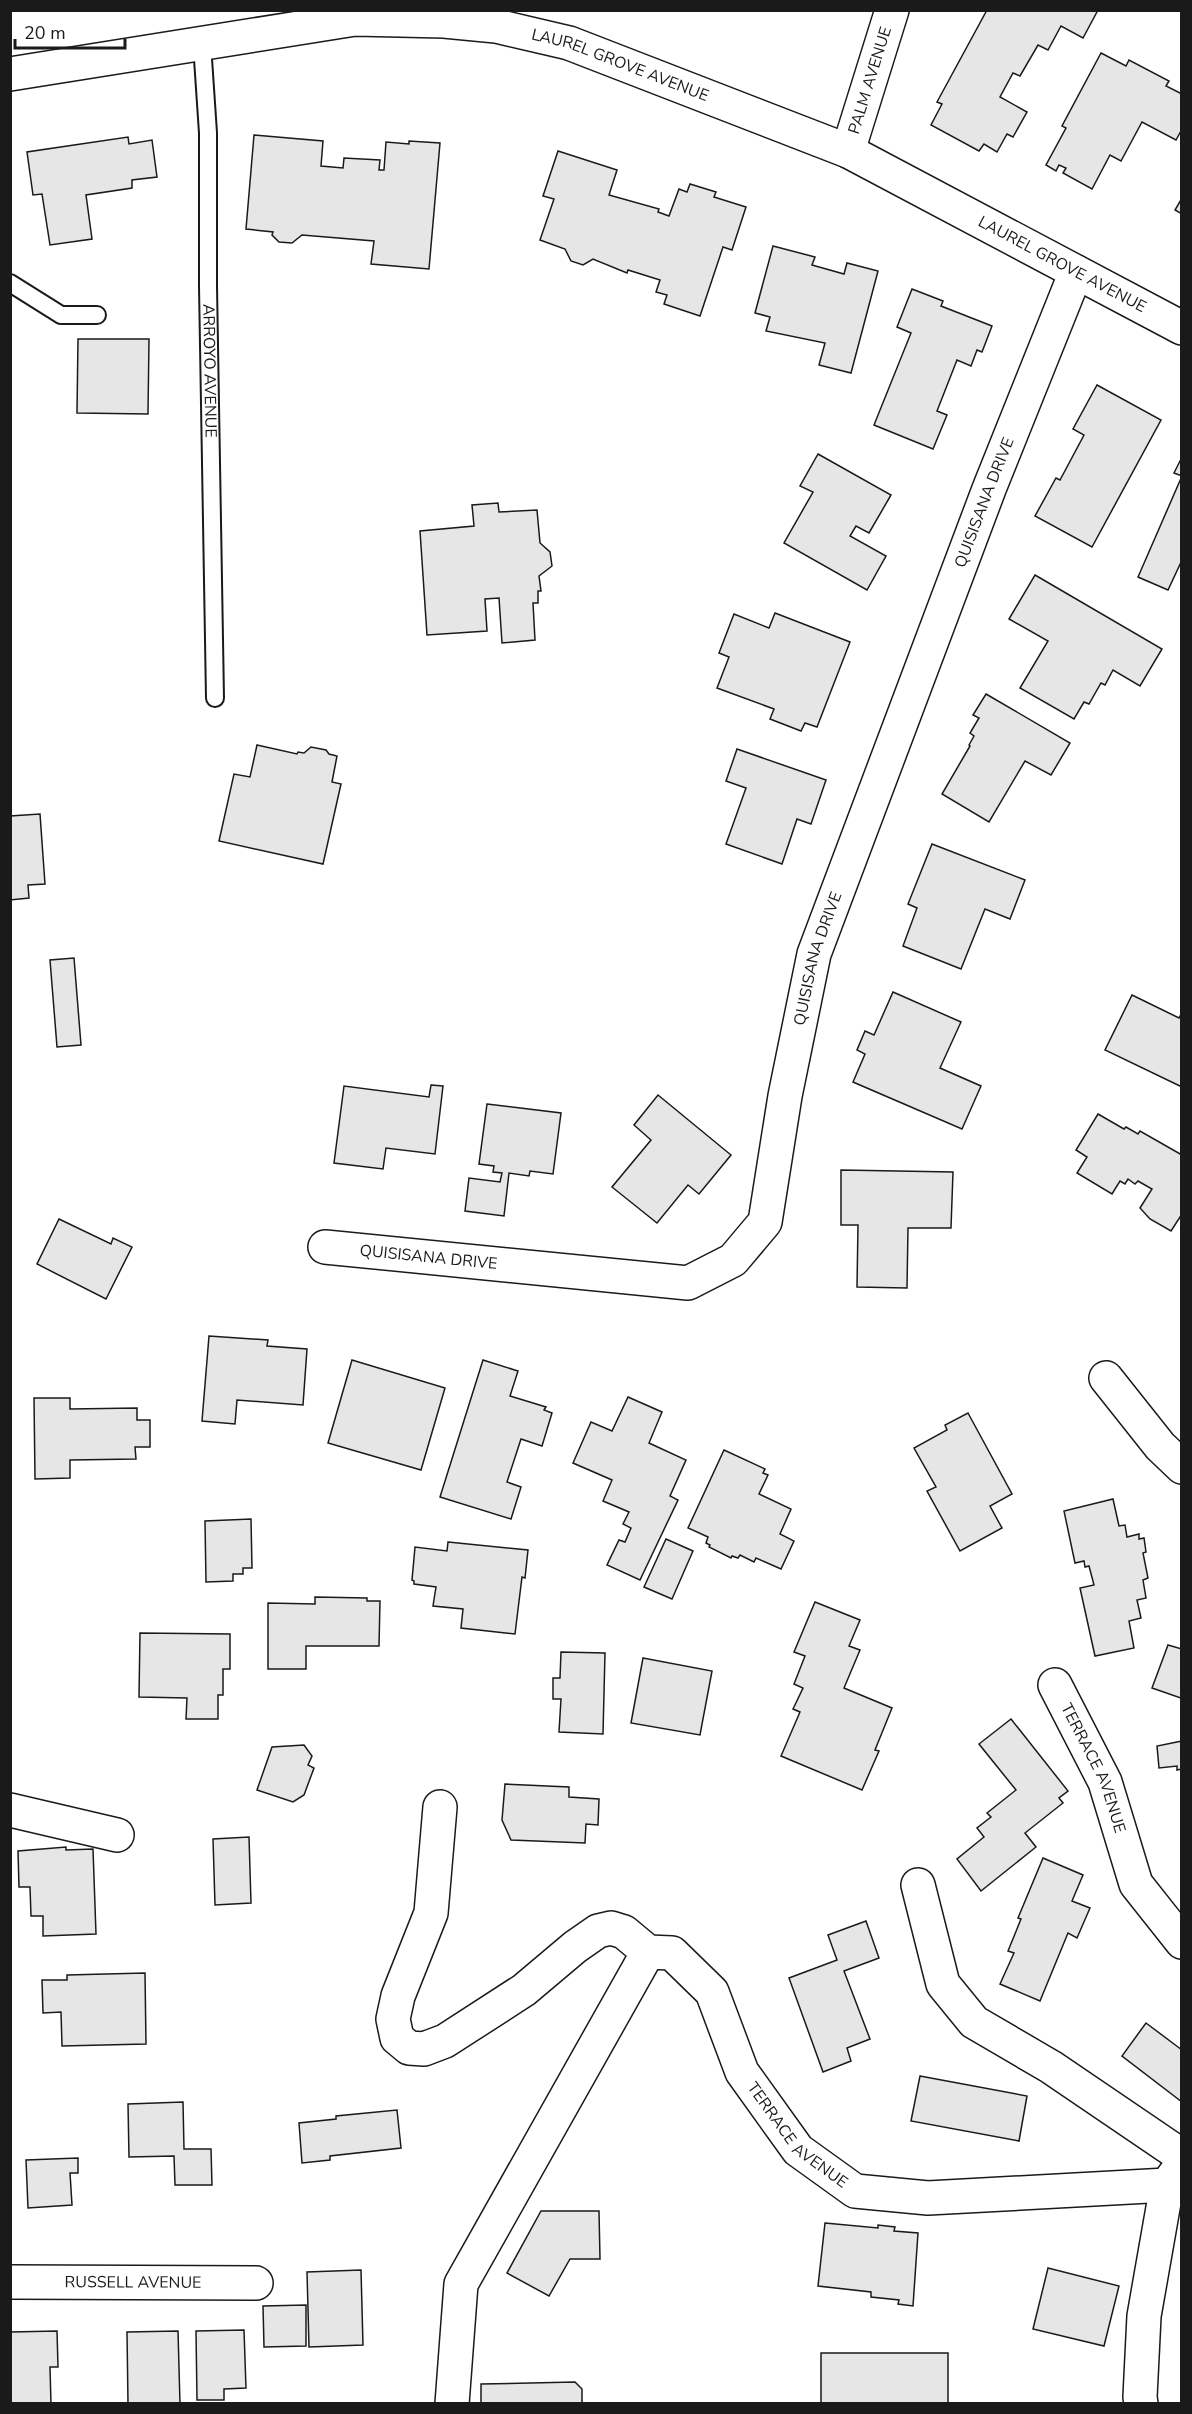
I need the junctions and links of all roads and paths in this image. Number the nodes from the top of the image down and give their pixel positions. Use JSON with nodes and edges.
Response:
{"nodes":[{"id":1,"x":892,"y":10,"type":"edge"},
{"id":2,"x":201,"y":44,"type":"junction"},
{"id":3,"x":10,"y":74,"type":"edge"},
{"id":4,"x":848,"y":151,"type":"junction"},
{"id":5,"x":1076,"y":272,"type":"junction"},
{"id":6,"x":10,"y":283,"type":"edge"},
{"id":7,"x":97,"y":315,"type":"dead end"},
{"id":8,"x":1182,"y":328,"type":"edge"},
{"id":9,"x":215,"y":698,"type":"dead end"},
{"id":10,"x":325,"y":1247,"type":"dead end"},
{"id":11,"x":1106,"y":1378,"type":"dead end"},
{"id":12,"x":1182,"y":1467,"type":"edge"},
{"id":13,"x":1055,"y":1685,"type":"dead end"},
{"id":14,"x":440,"y":1807,"type":"dead end"},
{"id":15,"x":10,"y":1810,"type":"edge"},
{"id":16,"x":117,"y":1835,"type":"dead end"},
{"id":17,"x":918,"y":1885,"type":"dead end"},
{"id":18,"x":1182,"y":1942,"type":"edge"},
{"id":19,"x":648,"y":1952,"type":"junction"},
{"id":20,"x":1182,"y":2156,"type":"edge"},
{"id":21,"x":1174,"y":2175,"type":"edge"},
{"id":22,"x":10,"y":2282,"type":"edge"},
{"id":23,"x":256,"y":2283,"type":"dead end"},
{"id":24,"x":452,"y":2403,"type":"edge"},
{"id":25,"x":1141,"y":2403,"type":"edge"}],
"edges":[{"from":1,"to":4,"type":"street","name":"PALM AVENUE"},
{"from":2,"to":3,"type":"street","name":"LAUREL GROVE AVENUE"},
{"from":2,"to":4,"type":"street","name":"LAUREL GROVE AVENUE"},
{"from":2,"to":9,"type":"lane","name":"ARROYO AVENUE"},
{"from":4,"to":5,"type":"street","name":"LAUREL GROVE AVENUE"},
{"from":5,"to":8,"type":"street","name":"LAUREL GROVE AVENUE"},
{"from":5,"to":10,"type":"street","name":"QUISISANA DRIVE"},
{"from":6,"to":7,"type":"lane"},
{"from":11,"to":12,"type":"street"},
{"from":13,"to":18,"type":"street","name":"TERRACE AVENUE"},
{"from":14,"to":19,"type":"street","name":"TERRACE AVENUE"},
{"from":15,"to":16,"type":"street"},
{"from":17,"to":20,"type":"street"},
{"from":19,"to":21,"type":"street","name":"TERRACE AVENUE"},
{"from":19,"to":24,"type":"street"},
{"from":21,"to":25,"type":"street","name":"TERRACE AVENUE"},
{"from":22,"to":23,"type":"street","name":"RUSSELL AVENUE"}]}
